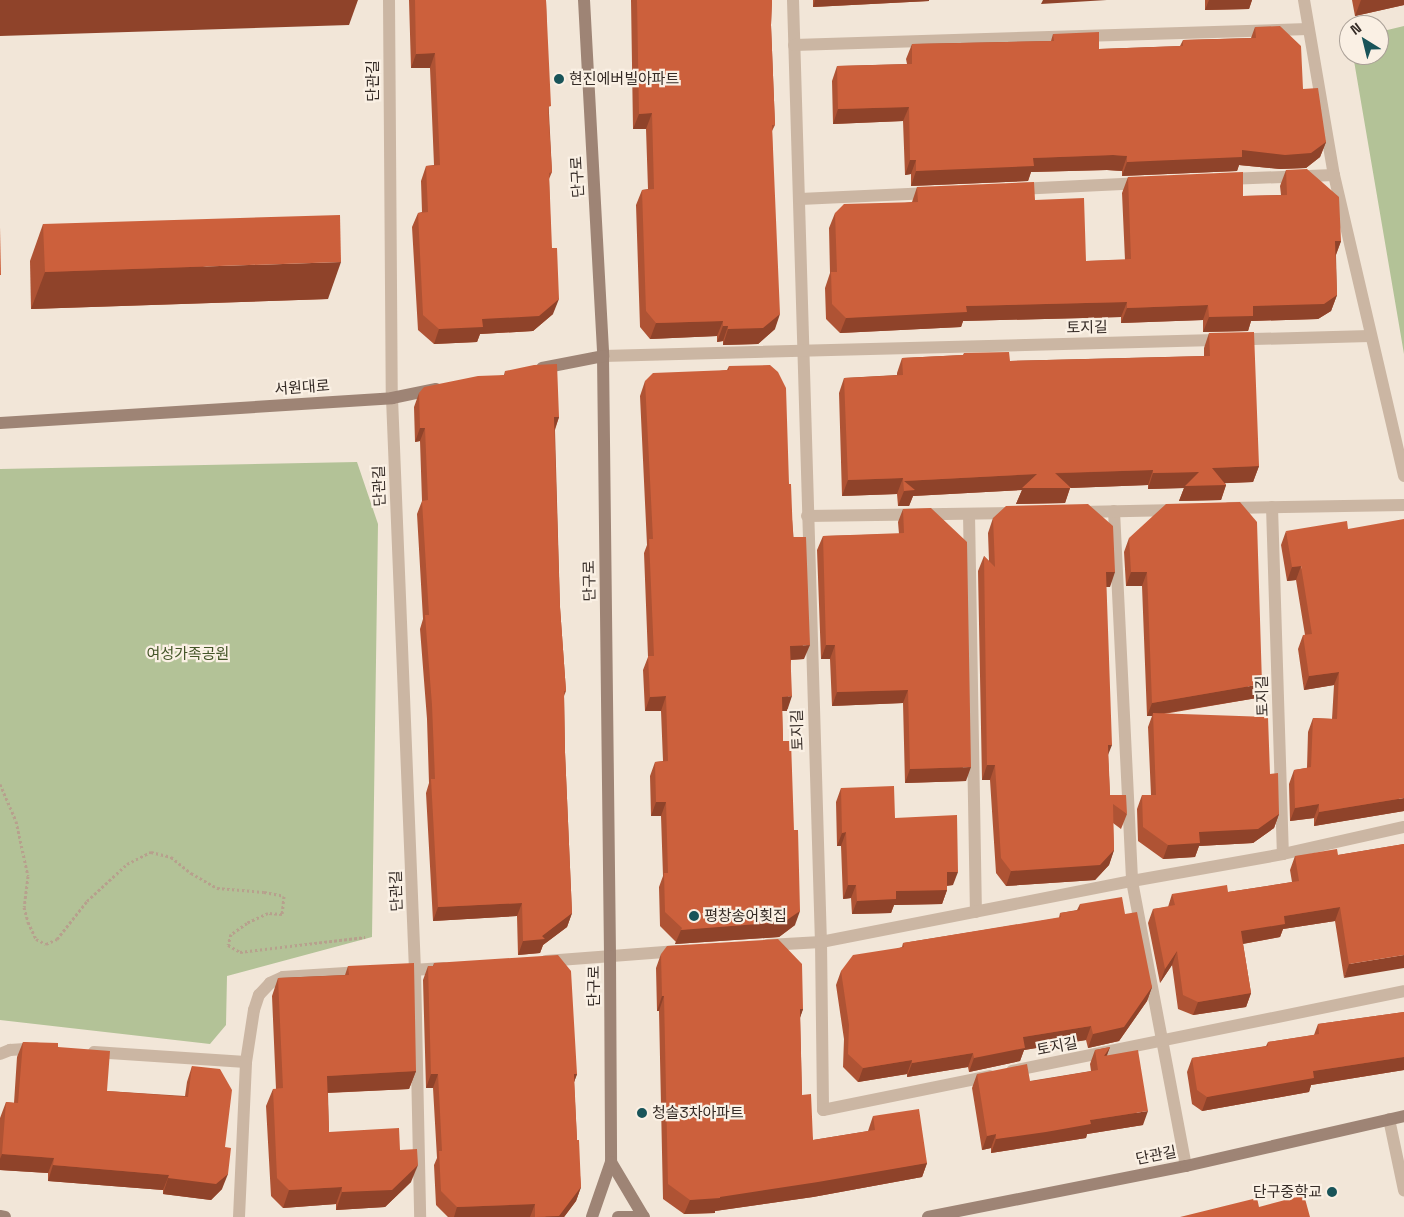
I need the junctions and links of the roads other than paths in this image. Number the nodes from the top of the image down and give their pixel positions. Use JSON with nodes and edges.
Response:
{"nodes":[{"id":1,"x":389,"y":0,"type":"edge"},
{"id":2,"x":584,"y":0,"type":"edge"},
{"id":3,"x":793,"y":0,"type":"edge"},
{"id":4,"x":1304,"y":0,"type":"edge"},
{"id":5,"x":1308,"y":29,"type":"junction"},
{"id":6,"x":794,"y":45,"type":"junction"},
{"id":7,"x":1334,"y":175,"type":"junction"},
{"id":8,"x":1216,"y":180,"type":"edge"},
{"id":9,"x":1156,"y":183,"type":"edge"},
{"id":10,"x":1008,"y":189,"type":"edge"},
{"id":11,"x":939,"y":192,"type":"edge"},
{"id":12,"x":800,"y":199,"type":"junction"},
{"id":13,"x":1370,"y":336,"type":"junction"},
{"id":14,"x":804,"y":350,"type":"junction"},
{"id":15,"x":603,"y":356,"type":"junction"},
{"id":16,"x":526,"y":372,"type":"edge"},
{"id":17,"x":450,"y":386,"type":"edge"},
{"id":18,"x":392,"y":398,"type":"junction"},
{"id":19,"x":0,"y":423,"type":"edge"},
{"id":20,"x":1404,"y":476,"type":"edge"},
{"id":21,"x":1404,"y":505,"type":"edge"},
{"id":22,"x":1272,"y":507,"type":"junction"},
{"id":23,"x":1193,"y":509,"type":"edge"},
{"id":24,"x":1213,"y":509,"type":"edge"},
{"id":25,"x":1114,"y":511,"type":"junction"},
{"id":26,"x":1066,"y":512,"type":"edge"},
{"id":27,"x":1027,"y":513,"type":"edge"},
{"id":28,"x":969,"y":514,"type":"junction"},
{"id":29,"x":807,"y":516,"type":"junction"},
{"id":30,"x":1404,"y":827,"type":"edge"},
{"id":31,"x":1283,"y":854,"type":"junction"},
{"id":32,"x":1132,"y":881,"type":"junction"},
{"id":33,"x":976,"y":912,"type":"junction"},
{"id":34,"x":821,"y":942,"type":"junction"},
{"id":35,"x":754,"y":946,"type":"edge"},
{"id":36,"x":686,"y":951,"type":"edge"},
{"id":37,"x":610,"y":956,"type":"junction"},
{"id":38,"x":532,"y":962,"type":"edge"},
{"id":39,"x":454,"y":968,"type":"edge"},
{"id":40,"x":415,"y":970,"type":"junction"},
{"id":41,"x":1404,"y":991,"type":"edge"},
{"id":42,"x":1161,"y":1041,"type":"junction"},
{"id":43,"x":46,"y":1049,"type":"edge"},
{"id":44,"x":84,"y":1051,"type":"edge"},
{"id":45,"x":0,"y":1054,"type":"edge"},
{"id":46,"x":246,"y":1062,"type":"junction"},
{"id":47,"x":1404,"y":1116,"type":"edge"},
{"id":48,"x":1389,"y":1119,"type":"junction"},
{"id":49,"x":611,"y":1162,"type":"junction"},
{"id":50,"x":1186,"y":1166,"type":"junction"},
{"id":51,"x":1404,"y":1190,"type":"edge"},
{"id":52,"x":0,"y":1216,"type":"edge"},
{"id":53,"x":5,"y":1217,"type":"edge"},
{"id":54,"x":239,"y":1217,"type":"edge"},
{"id":55,"x":420,"y":1217,"type":"edge"},
{"id":56,"x":592,"y":1217,"type":"edge"},
{"id":57,"x":618,"y":1217,"type":"edge"},
{"id":58,"x":643,"y":1217,"type":"edge"},
{"id":59,"x":928,"y":1217,"type":"edge"}],
"edges":[{"from":1,"to":18,"type":"street","name":"단관길"},
{"from":2,"to":15,"type":"street","name":"단구로"},
{"from":3,"to":6,"type":"street","name":"토지길"},
{"from":4,"to":5,"type":"street"},
{"from":5,"to":6,"type":"street"},
{"from":5,"to":7,"type":"street"},
{"from":6,"to":12,"type":"street","name":"토지길"},
{"from":7,"to":8,"type":"street"},
{"from":7,"to":13,"type":"street"},
{"from":9,"to":10,"type":"street"},
{"from":11,"to":12,"type":"street"},
{"from":12,"to":14,"type":"street","name":"토지길"},
{"from":13,"to":14,"type":"street","name":"토지길"},
{"from":13,"to":20,"type":"street"},
{"from":14,"to":15,"type":"street"},
{"from":14,"to":29,"type":"street","name":"토지길"},
{"from":15,"to":16,"type":"street"},
{"from":15,"to":37,"type":"street","name":"단구로"},
{"from":17,"to":18,"type":"street","name":"서원대로"},
{"from":18,"to":19,"type":"street","name":"서원대로"},
{"from":18,"to":40,"type":"street","name":"단관길"},
{"from":21,"to":22,"type":"street"},
{"from":22,"to":24,"type":"street"},
{"from":22,"to":31,"type":"street","name":"토지길"},
{"from":23,"to":25,"type":"street"},
{"from":25,"to":26,"type":"street"},
{"from":25,"to":32,"type":"street"},
{"from":27,"to":28,"type":"street"},
{"from":28,"to":29,"type":"street"},
{"from":28,"to":33,"type":"street"},
{"from":29,"to":34,"type":"street","name":"토지길"},
{"from":30,"to":31,"type":"street"},
{"from":31,"to":32,"type":"street"},
{"from":32,"to":33,"type":"street"},
{"from":32,"to":42,"type":"street"},
{"from":33,"to":34,"type":"street"},
{"from":34,"to":35,"type":"street"},
{"from":34,"to":42,"type":"street","name":"토지길"},
{"from":36,"to":37,"type":"street"},
{"from":37,"to":38,"type":"street"},
{"from":37,"to":49,"type":"street","name":"단구로"},
{"from":39,"to":40,"type":"street"},
{"from":40,"to":46,"type":"street"},
{"from":40,"to":55,"type":"street","name":"단관길"},
{"from":41,"to":42,"type":"street","name":"토지길"},
{"from":42,"to":50,"type":"street"},
{"from":43,"to":45,"type":"street"},
{"from":44,"to":46,"type":"street"},
{"from":46,"to":54,"type":"street"},
{"from":47,"to":48,"type":"street","name":"단관길"},
{"from":48,"to":50,"type":"street","name":"단관길"},
{"from":48,"to":51,"type":"street"},
{"from":49,"to":56,"type":"street"},
{"from":49,"to":58,"type":"street"},
{"from":50,"to":59,"type":"street","name":"단관길"},
{"from":52,"to":53,"type":"street"},
{"from":57,"to":58,"type":"street"}]}
